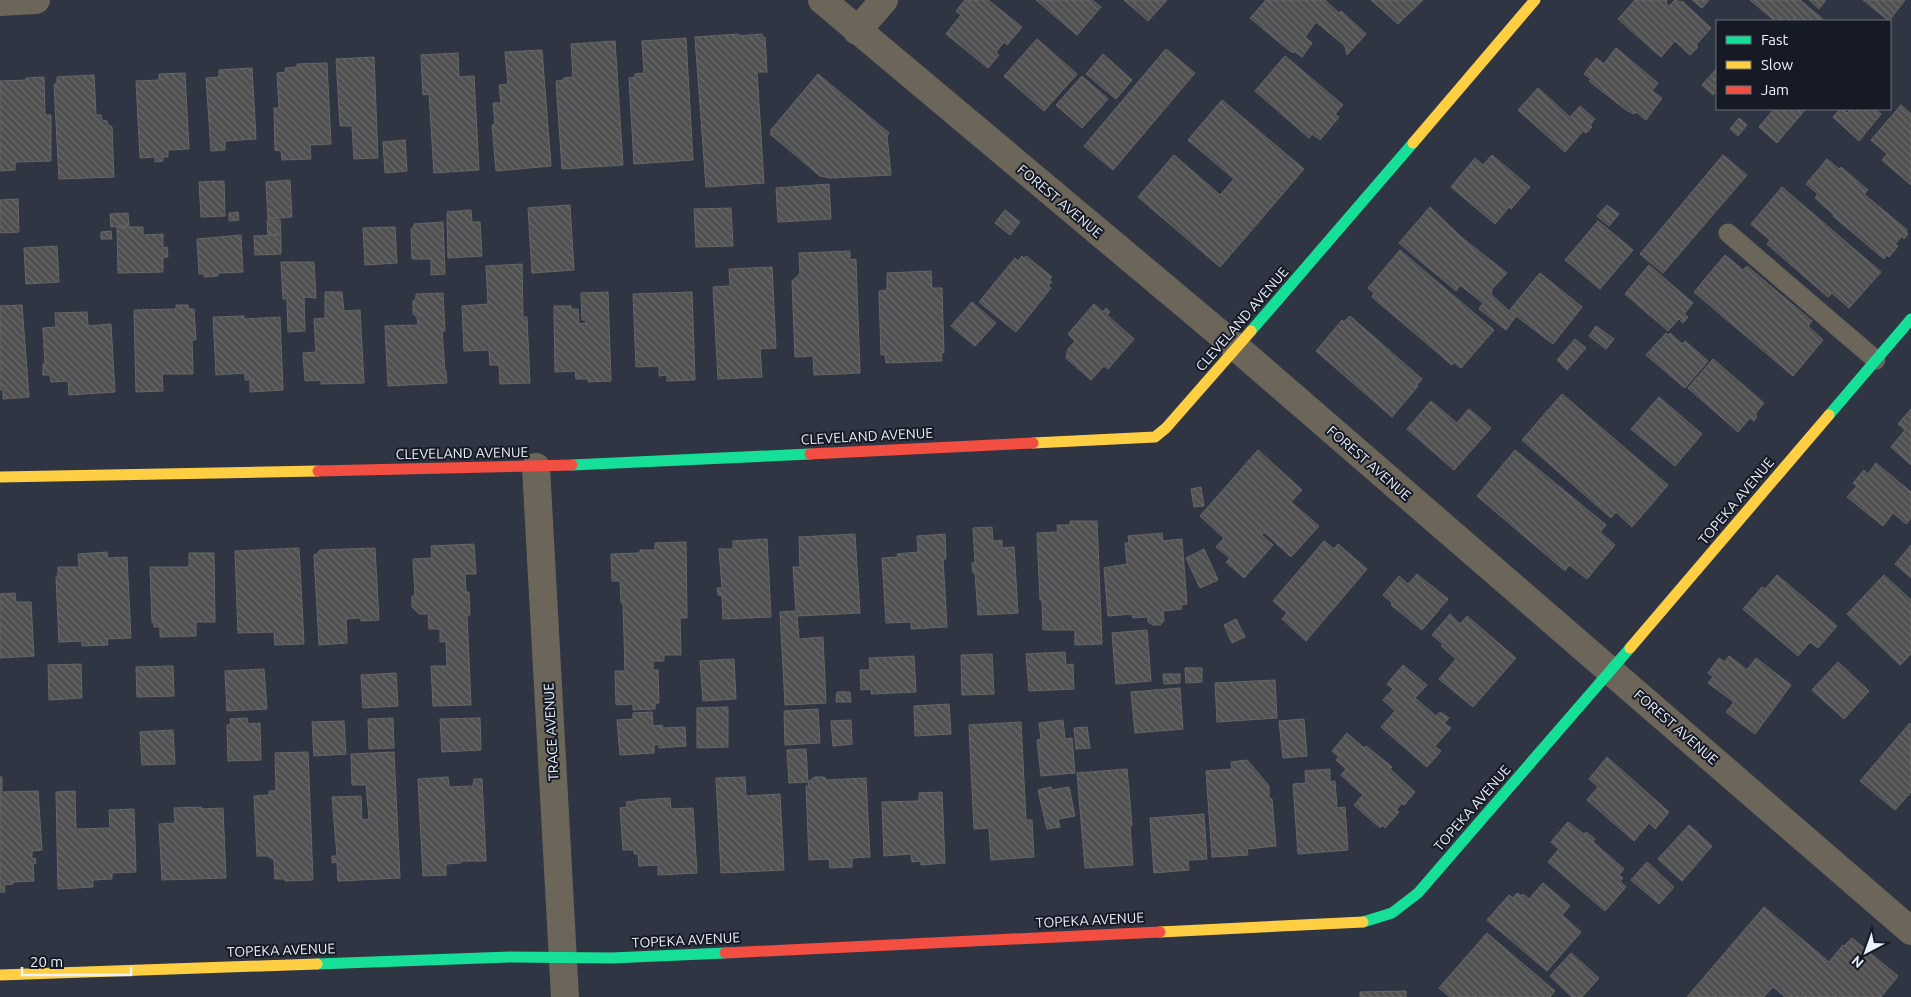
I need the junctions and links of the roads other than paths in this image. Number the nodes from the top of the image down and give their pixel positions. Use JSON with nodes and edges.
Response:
{"nodes":[{"id":1,"x":36,"y":0,"type":"edge"},
{"id":2,"x":822,"y":0,"type":"edge"},
{"id":3,"x":884,"y":0,"type":"edge"},
{"id":4,"x":1535,"y":0,"type":"edge"},
{"id":5,"x":0,"y":2,"type":"edge"},
{"id":6,"x":857,"y":31,"type":"junction"},
{"id":7,"x":1728,"y":233,"type":"dead end"},
{"id":8,"x":1911,"y":319,"type":"edge"},
{"id":9,"x":1237,"y":348,"type":"junction"},
{"id":10,"x":1876,"y":360,"type":"junction"},
{"id":11,"x":536,"y":467,"type":"junction"},
{"id":12,"x":0,"y":477,"type":"edge"},
{"id":13,"x":1611,"y":672,"type":"junction"},
{"id":14,"x":1911,"y":931,"type":"edge"},
{"id":15,"x":562,"y":958,"type":"junction"},
{"id":16,"x":0,"y":975,"type":"edge"},
{"id":17,"x":565,"y":997,"type":"edge"}],
"edges":[{"from":1,"to":5,"type":"street"},
{"from":2,"to":6,"type":"street","name":"FOREST AVENUE"},
{"from":3,"to":6,"type":"street"},
{"from":4,"to":9,"type":"street","name":"CLEVELAND AVENUE"},
{"from":6,"to":9,"type":"street","name":"FOREST AVENUE"},
{"from":7,"to":10,"type":"lane"},
{"from":8,"to":10,"type":"street","name":"TOPEKA AVENUE"},
{"from":9,"to":11,"type":"street","name":"CLEVELAND AVENUE"},
{"from":9,"to":13,"type":"street","name":"FOREST AVENUE"},
{"from":10,"to":13,"type":"street","name":"TOPEKA AVENUE"},
{"from":11,"to":12,"type":"street","name":"CLEVELAND AVENUE"},
{"from":11,"to":15,"type":"street","name":"TRACE AVENUE"},
{"from":13,"to":14,"type":"street","name":"FOREST AVENUE"},
{"from":13,"to":15,"type":"street","name":"TOPEKA AVENUE"},
{"from":15,"to":16,"type":"street","name":"TOPEKA AVENUE"},
{"from":15,"to":17,"type":"street","name":"TRACE AVENUE"}]}
